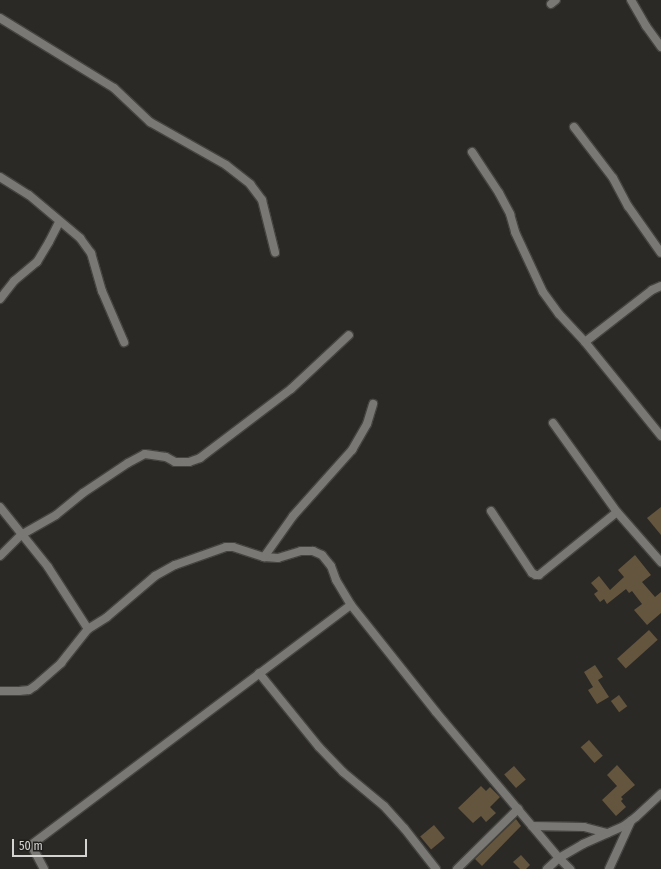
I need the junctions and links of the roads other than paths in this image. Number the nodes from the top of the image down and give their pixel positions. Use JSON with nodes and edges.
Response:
{"nodes":[{"id":1,"x":631,"y":0,"type":"edge"},
{"id":2,"x":0,"y":18,"type":"edge"},
{"id":3,"x":661,"y":47,"type":"edge"},
{"id":4,"x":574,"y":127,"type":"dead end"},
{"id":5,"x":472,"y":152,"type":"dead end"},
{"id":6,"x":0,"y":176,"type":"edge"},
{"id":7,"x":58,"y":222,"type":"junction"},
{"id":8,"x":275,"y":252,"type":"dead end"},
{"id":9,"x":661,"y":253,"type":"edge"},
{"id":10,"x":661,"y":286,"type":"edge"},
{"id":11,"x":0,"y":299,"type":"edge"},
{"id":12,"x":349,"y":335,"type":"dead end"},
{"id":13,"x":124,"y":342,"type":"dead end"},
{"id":14,"x":585,"y":342,"type":"junction"},
{"id":15,"x":373,"y":404,"type":"dead end"},
{"id":16,"x":553,"y":423,"type":"dead end"},
{"id":17,"x":661,"y":436,"type":"edge"},
{"id":18,"x":0,"y":507,"type":"edge"},
{"id":19,"x":492,"y":511,"type":"dead end"},
{"id":20,"x":617,"y":512,"type":"junction"},
{"id":21,"x":22,"y":535,"type":"junction"},
{"id":22,"x":0,"y":556,"type":"edge"},
{"id":23,"x":264,"y":557,"type":"junction"},
{"id":24,"x":661,"y":562,"type":"edge"},
{"id":25,"x":351,"y":605,"type":"junction"},
{"id":26,"x":88,"y":629,"type":"junction"},
{"id":27,"x":259,"y":673,"type":"junction"},
{"id":28,"x":0,"y":691,"type":"edge"},
{"id":29,"x":661,"y":794,"type":"edge"},
{"id":30,"x":518,"y":810,"type":"junction"},
{"id":31,"x":631,"y":821,"type":"junction"},
{"id":32,"x":532,"y":826,"type":"junction"},
{"id":33,"x":607,"y":833,"type":"junction"},
{"id":34,"x":559,"y":858,"type":"junction"},
{"id":35,"x":44,"y":869,"type":"edge"},
{"id":36,"x":436,"y":869,"type":"edge"},
{"id":37,"x":457,"y":869,"type":"edge"},
{"id":38,"x":547,"y":869,"type":"edge"},
{"id":39,"x":570,"y":869,"type":"edge"},
{"id":40,"x":609,"y":869,"type":"edge"}],
"edges":[{"from":1,"to":3,"type":"street"},
{"from":2,"to":8,"type":"street"},
{"from":4,"to":9,"type":"street"},
{"from":5,"to":14,"type":"street"},
{"from":6,"to":7,"type":"street"},
{"from":7,"to":11,"type":"street"},
{"from":7,"to":13,"type":"street"},
{"from":10,"to":14,"type":"street"},
{"from":12,"to":21,"type":"street"},
{"from":14,"to":17,"type":"street"},
{"from":15,"to":23,"type":"street"},
{"from":16,"to":20,"type":"street"},
{"from":18,"to":21,"type":"street"},
{"from":19,"to":20,"type":"street"},
{"from":20,"to":24,"type":"street"},
{"from":21,"to":22,"type":"street"},
{"from":21,"to":26,"type":"street"},
{"from":23,"to":25,"type":"street"},
{"from":23,"to":26,"type":"street"},
{"from":25,"to":27,"type":"street"},
{"from":25,"to":30,"type":"street"},
{"from":26,"to":28,"type":"street"},
{"from":27,"to":35,"type":"street"},
{"from":27,"to":36,"type":"street"},
{"from":29,"to":31,"type":"street"},
{"from":30,"to":32,"type":"street"},
{"from":30,"to":37,"type":"street"},
{"from":31,"to":33,"type":"street"},
{"from":31,"to":40,"type":"street"},
{"from":32,"to":33,"type":"street"},
{"from":32,"to":34,"type":"street"},
{"from":33,"to":34,"type":"street"},
{"from":34,"to":38,"type":"street"},
{"from":34,"to":39,"type":"street"}]}
